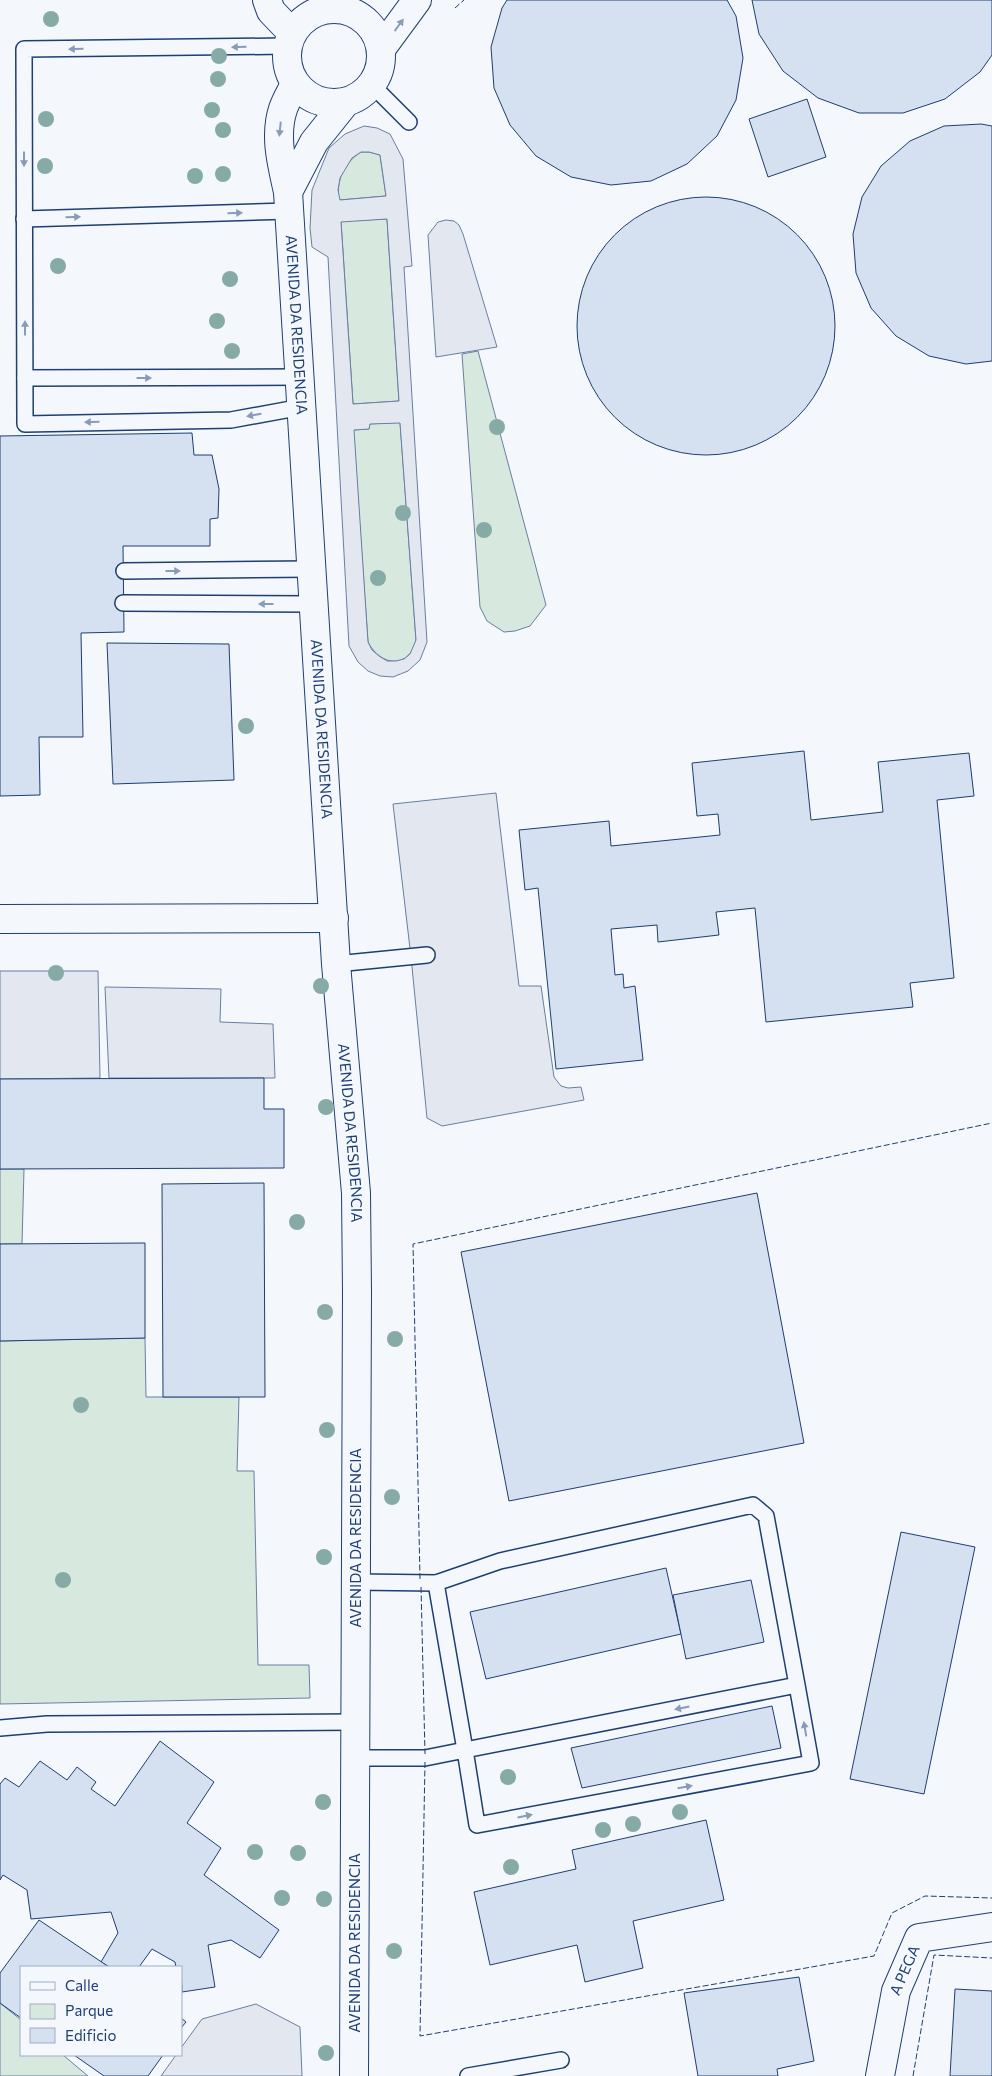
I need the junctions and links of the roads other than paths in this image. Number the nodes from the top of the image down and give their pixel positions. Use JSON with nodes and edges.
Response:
{"nodes":[{"id":1,"x":267,"y":0,"type":"edge"},
{"id":2,"x":417,"y":0,"type":"edge"},
{"id":3,"x":342,"y":5,"type":"edge"},
{"id":4,"x":290,"y":40,"type":"junction"},
{"id":5,"x":381,"y":49,"type":"junction"},
{"id":6,"x":295,"y":84,"type":"junction"},
{"id":7,"x":370,"y":84,"type":"junction"},
{"id":8,"x":346,"y":102,"type":"junction"},
{"id":9,"x":409,"y":122,"type":"dead end"},
{"id":10,"x":288,"y":202,"type":"junction"},
{"id":11,"x":24,"y":219,"type":"junction"},
{"id":12,"x":300,"y":377,"type":"junction"},
{"id":13,"x":25,"y":378,"type":"junction"},
{"id":14,"x":302,"y":407,"type":"junction"},
{"id":15,"x":312,"y":570,"type":"junction"},
{"id":16,"x":124,"y":571,"type":"dead end"},
{"id":17,"x":123,"y":603,"type":"dead end"},
{"id":18,"x":315,"y":604,"type":"junction"},
{"id":19,"x":334,"y":918,"type":"junction"},
{"id":20,"x":0,"y":919,"type":"edge"},
{"id":21,"x":428,"y":955,"type":"dead end"},
{"id":22,"x":336,"y":964,"type":"junction"},
{"id":23,"x":356,"y":1582,"type":"junction"},
{"id":24,"x":436,"y":1583,"type":"junction"},
{"id":25,"x":797,"y":1685,"type":"junction"},
{"id":26,"x":356,"y":1722,"type":"junction"},
{"id":27,"x":0,"y":1728,"type":"edge"},
{"id":28,"x":465,"y":1750,"type":"junction"},
{"id":29,"x":355,"y":1758,"type":"junction"},
{"id":30,"x":992,"y":1927,"type":"edge"},
{"id":31,"x":561,"y":2060,"type":"dead end"},
{"id":32,"x":354,"y":2076,"type":"edge"},
{"id":33,"x":468,"y":2076,"type":"edge"},
{"id":34,"x":880,"y":2076,"type":"edge"}],
"edges":[{"from":1,"to":4,"type":"street"},
{"from":5,"to":2,"type":"street","one_way":true},
{"from":3,"to":4,"type":"street"},
{"from":3,"to":5,"type":"street"},
{"from":4,"to":6,"type":"street"},
{"from":4,"to":11,"type":"lane","one_way":true},
{"from":5,"to":7,"type":"street"},
{"from":6,"to":8,"type":"street"},
{"from":6,"to":10,"type":"street","name":"AVENIDA DA RESIDENCIA","one_way":true},
{"from":7,"to":8,"type":"street"},
{"from":7,"to":9,"type":"lane"},
{"from":8,"to":10,"type":"street"},
{"from":11,"to":10,"type":"lane","one_way":true},
{"from":10,"to":12,"type":"street","name":"AVENIDA DA RESIDENCIA"},
{"from":13,"to":11,"type":"lane","one_way":true},
{"from":13,"to":12,"type":"lane","one_way":true},
{"from":12,"to":14,"type":"street","name":"AVENIDA DA RESIDENCIA"},
{"from":14,"to":13,"type":"lane","one_way":true},
{"from":14,"to":15,"type":"street","name":"AVENIDA DA RESIDENCIA"},
{"from":16,"to":15,"type":"lane","one_way":true},
{"from":15,"to":18,"type":"street","name":"AVENIDA DA RESIDENCIA"},
{"from":18,"to":17,"type":"lane","one_way":true},
{"from":18,"to":19,"type":"street","name":"AVENIDA DA RESIDENCIA"},
{"from":19,"to":20,"type":"street"},
{"from":19,"to":22,"type":"street","name":"AVENIDA DA RESIDENCIA"},
{"from":21,"to":22,"type":"lane"},
{"from":22,"to":23,"type":"street","name":"AVENIDA DA RESIDENCIA"},
{"from":23,"to":24,"type":"lane"},
{"from":23,"to":26,"type":"street","name":"AVENIDA DA RESIDENCIA"},
{"from":24,"to":25,"type":"lane"},
{"from":24,"to":28,"type":"lane"},
{"from":25,"to":28,"type":"lane","one_way":true},
{"from":28,"to":25,"type":"lane","one_way":true},
{"from":26,"to":27,"type":"lane"},
{"from":26,"to":29,"type":"street","name":"AVENIDA DA RESIDENCIA"},
{"from":28,"to":29,"type":"lane"},
{"from":29,"to":32,"type":"street","name":"AVENIDA DA RESIDENCIA"},
{"from":30,"to":34,"type":"street","name":"A PEGA"},
{"from":31,"to":33,"type":"lane"}]}
